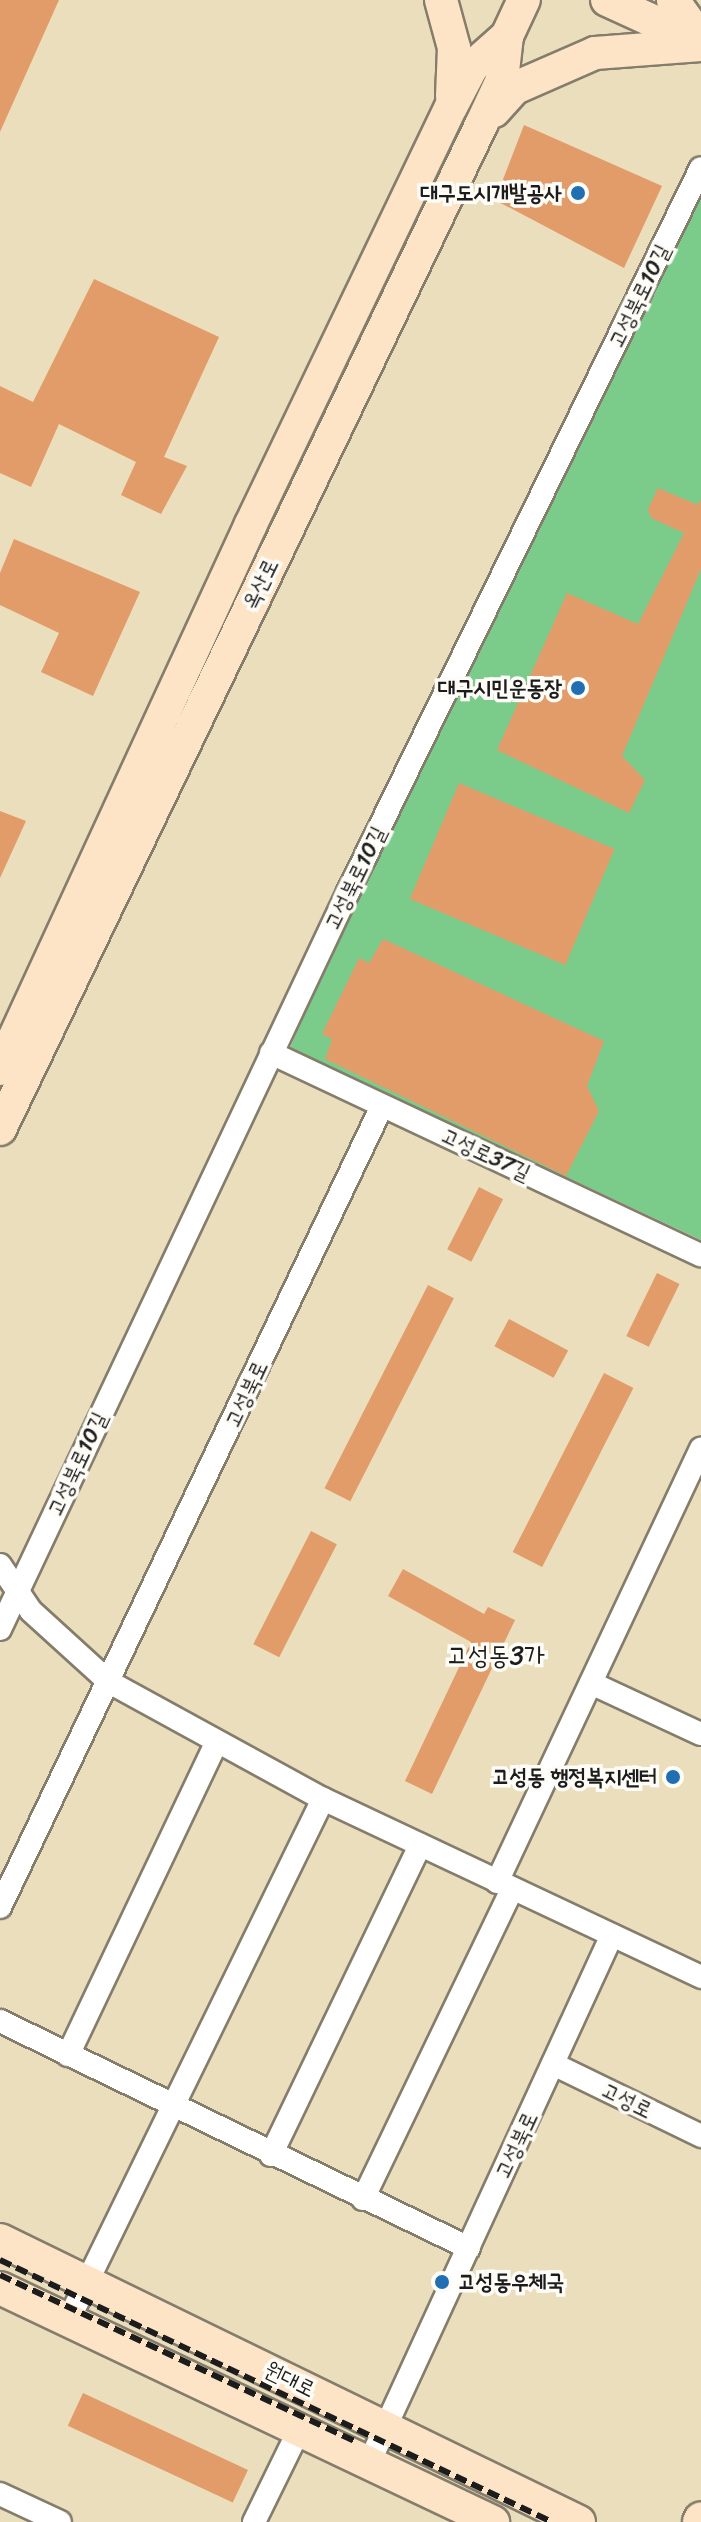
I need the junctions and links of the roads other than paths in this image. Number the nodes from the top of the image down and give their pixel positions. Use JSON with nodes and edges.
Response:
{"nodes":[{"id":1,"x":441,"y":0,"type":"edge"},
{"id":2,"x":524,"y":0,"type":"edge"},
{"id":3,"x":607,"y":0,"type":"edge"},
{"id":4,"x":673,"y":0,"type":"edge"},
{"id":5,"x":507,"y":36,"type":"junction"},
{"id":6,"x":701,"y":42,"type":"edge"},
{"id":7,"x":451,"y":107,"type":"junction"},
{"id":8,"x":481,"y":125,"type":"junction"},
{"id":9,"x":701,"y":168,"type":"edge"},
{"id":10,"x":271,"y":1053,"type":"junction"},
{"id":11,"x":0,"y":1069,"type":"edge"},
{"id":12,"x":382,"y":1106,"type":"junction"},
{"id":13,"x":0,"y":1129,"type":"edge"},
{"id":14,"x":701,"y":1255,"type":"edge"},
{"id":15,"x":701,"y":1449,"type":"edge"},
{"id":16,"x":0,"y":1565,"type":"edge"},
{"id":17,"x":17,"y":1592,"type":"junction"},
{"id":18,"x":0,"y":1629,"type":"edge"},
{"id":19,"x":109,"y":1682,"type":"junction"},
{"id":20,"x":591,"y":1683,"type":"junction"},
{"id":21,"x":701,"y":1734,"type":"edge"},
{"id":22,"x":216,"y":1743,"type":"junction"},
{"id":23,"x":323,"y":1799,"type":"junction"},
{"id":24,"x":420,"y":1845,"type":"junction"},
{"id":25,"x":504,"y":1885,"type":"junction"},
{"id":26,"x":0,"y":1907,"type":"edge"},
{"id":27,"x":612,"y":1935,"type":"junction"},
{"id":28,"x":701,"y":1976,"type":"edge"},
{"id":29,"x":0,"y":2021,"type":"edge"},
{"id":30,"x":68,"y":2055,"type":"junction"},
{"id":31,"x":553,"y":2064,"type":"junction"},
{"id":32,"x":175,"y":2110,"type":"junction"},
{"id":33,"x":701,"y":2136,"type":"edge"},
{"id":34,"x":271,"y":2155,"type":"junction"},
{"id":35,"x":363,"y":2199,"type":"junction"},
{"id":36,"x":0,"y":2240,"type":"edge"},
{"id":37,"x":469,"y":2248,"type":"junction"},
{"id":38,"x":89,"y":2281,"type":"junction"},
{"id":39,"x":0,"y":2288,"type":"edge"},
{"id":40,"x":68,"y":2321,"type":"junction"},
{"id":41,"x":386,"y":2426,"type":"junction"},
{"id":42,"x":298,"y":2432,"type":"junction"},
{"id":43,"x":369,"y":2463,"type":"junction"},
{"id":44,"x":0,"y":2494,"type":"edge"},
{"id":45,"x":60,"y":2522,"type":"edge"},
{"id":46,"x":254,"y":2522,"type":"edge"},
{"id":47,"x":493,"y":2522,"type":"edge"},
{"id":48,"x":579,"y":2522,"type":"edge"}],
"edges":[{"from":1,"to":7,"type":"main road"},
{"from":2,"to":5,"type":"main road","name":"옥산로"},
{"from":3,"to":6,"type":"main road"},
{"from":4,"to":6,"type":"main road"},
{"from":5,"to":7,"type":"main road","name":"옥산로"},
{"from":5,"to":8,"type":"main road","name":"옥산로"},
{"from":6,"to":8,"type":"main road"},
{"from":7,"to":11,"type":"main road","name":"옥산로"},
{"from":8,"to":13,"type":"main road","name":"옥산로"},
{"from":9,"to":10,"type":"street","name":"고성북로10길"},
{"from":10,"to":12,"type":"street","name":"고성로37길"},
{"from":10,"to":17,"type":"street","name":"고성북로10길"},
{"from":12,"to":14,"type":"street","name":"고성로37길"},
{"from":12,"to":19,"type":"street","name":"고성북로"},
{"from":15,"to":20,"type":"street"},
{"from":16,"to":17,"type":"street"},
{"from":17,"to":18,"type":"street"},
{"from":17,"to":19,"type":"street"},
{"from":19,"to":22,"type":"street"},
{"from":19,"to":26,"type":"street","name":"고성북로"},
{"from":20,"to":21,"type":"street"},
{"from":20,"to":25,"type":"street"},
{"from":22,"to":23,"type":"street"},
{"from":22,"to":30,"type":"street"},
{"from":23,"to":24,"type":"street"},
{"from":23,"to":32,"type":"street"},
{"from":24,"to":25,"type":"street"},
{"from":24,"to":34,"type":"street"},
{"from":25,"to":27,"type":"street"},
{"from":25,"to":35,"type":"street"},
{"from":27,"to":28,"type":"street"},
{"from":27,"to":31,"type":"street","name":"고성북로"},
{"from":29,"to":30,"type":"street"},
{"from":30,"to":32,"type":"street"},
{"from":31,"to":33,"type":"street","name":"고성로"},
{"from":31,"to":37,"type":"street","name":"고성북로"},
{"from":32,"to":34,"type":"street"},
{"from":32,"to":38,"type":"street"},
{"from":34,"to":35,"type":"street"},
{"from":35,"to":37,"type":"street"},
{"from":36,"to":38,"type":"main road","name":"원대로"},
{"from":37,"to":41,"type":"street","name":"고성북로"},
{"from":38,"to":40,"type":"street"},
{"from":38,"to":41,"type":"main road","name":"원대로"},
{"from":39,"to":40,"type":"main road","name":"원대로"},
{"from":40,"to":42,"type":"main road","name":"원대로"},
{"from":41,"to":43,"type":"street","name":"고성북로"},
{"from":41,"to":48,"type":"main road","name":"원대로"},
{"from":42,"to":43,"type":"main road","name":"원대로"},
{"from":42,"to":46,"type":"street"},
{"from":43,"to":47,"type":"main road","name":"원대로"},
{"from":44,"to":45,"type":"street"}]}
